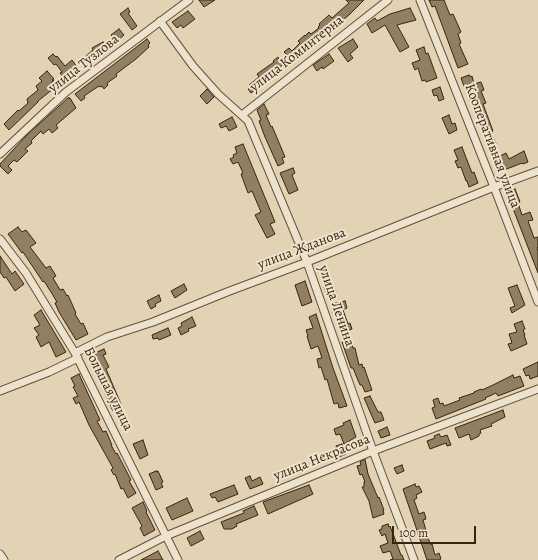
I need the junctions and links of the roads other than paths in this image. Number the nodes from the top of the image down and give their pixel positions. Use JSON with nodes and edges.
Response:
{"nodes":[{"id":1,"x":189,"y":0,"type":"edge"},
{"id":2,"x":388,"y":0,"type":"edge"},
{"id":3,"x":420,"y":0,"type":"edge"},
{"id":4,"x":160,"y":21,"type":"junction"},
{"id":5,"x":242,"y":115,"type":"junction"},
{"id":6,"x":0,"y":154,"type":"edge"},
{"id":7,"x":538,"y":171,"type":"edge"},
{"id":8,"x":494,"y":187,"type":"junction"},
{"id":9,"x":0,"y":239,"type":"edge"},
{"id":10,"x":307,"y":262,"type":"junction"},
{"id":11,"x":538,"y":302,"type":"edge"},
{"id":12,"x":77,"y":355,"type":"junction"},
{"id":13,"x":538,"y":389,"type":"edge"},
{"id":14,"x":0,"y":390,"type":"edge"},
{"id":15,"x":373,"y":451,"type":"junction"},
{"id":16,"x":166,"y":536,"type":"junction"},
{"id":17,"x":0,"y":554,"type":"edge"},
{"id":18,"x":4,"y":560,"type":"edge"},
{"id":19,"x":119,"y":560,"type":"edge"},
{"id":20,"x":178,"y":560,"type":"edge"},
{"id":21,"x":414,"y":560,"type":"edge"}],
"edges":[{"from":1,"to":4,"type":"street","name":"улица Тузлова"},
{"from":2,"to":5,"type":"street","name":"улица Коминтерна"},
{"from":3,"to":8,"type":"street","name":"Кооперативная улица"},
{"from":4,"to":5,"type":"street","name":"улица Ленина"},
{"from":4,"to":6,"type":"street","name":"улица Тузлова"},
{"from":5,"to":10,"type":"street","name":"улица Ленина"},
{"from":7,"to":8,"type":"street","name":"улица Жданова"},
{"from":8,"to":10,"type":"street","name":"улица Жданова"},
{"from":8,"to":11,"type":"street","name":"Кооперативная улица"},
{"from":9,"to":12,"type":"street","name":"Большая улица"},
{"from":10,"to":12,"type":"street","name":"улица Жданова"},
{"from":10,"to":15,"type":"street","name":"улица Ленина"},
{"from":12,"to":14,"type":"street","name":"улица Жданова"},
{"from":12,"to":16,"type":"street","name":"Большая улица"},
{"from":13,"to":15,"type":"street","name":"улица Некрасова"},
{"from":15,"to":16,"type":"street","name":"улица Некрасова"},
{"from":15,"to":21,"type":"street","name":"улица Ленина"},
{"from":16,"to":19,"type":"street","name":"улица Некрасова"},
{"from":16,"to":20,"type":"street","name":"Большая улица"},
{"from":17,"to":18,"type":"street"}]}
